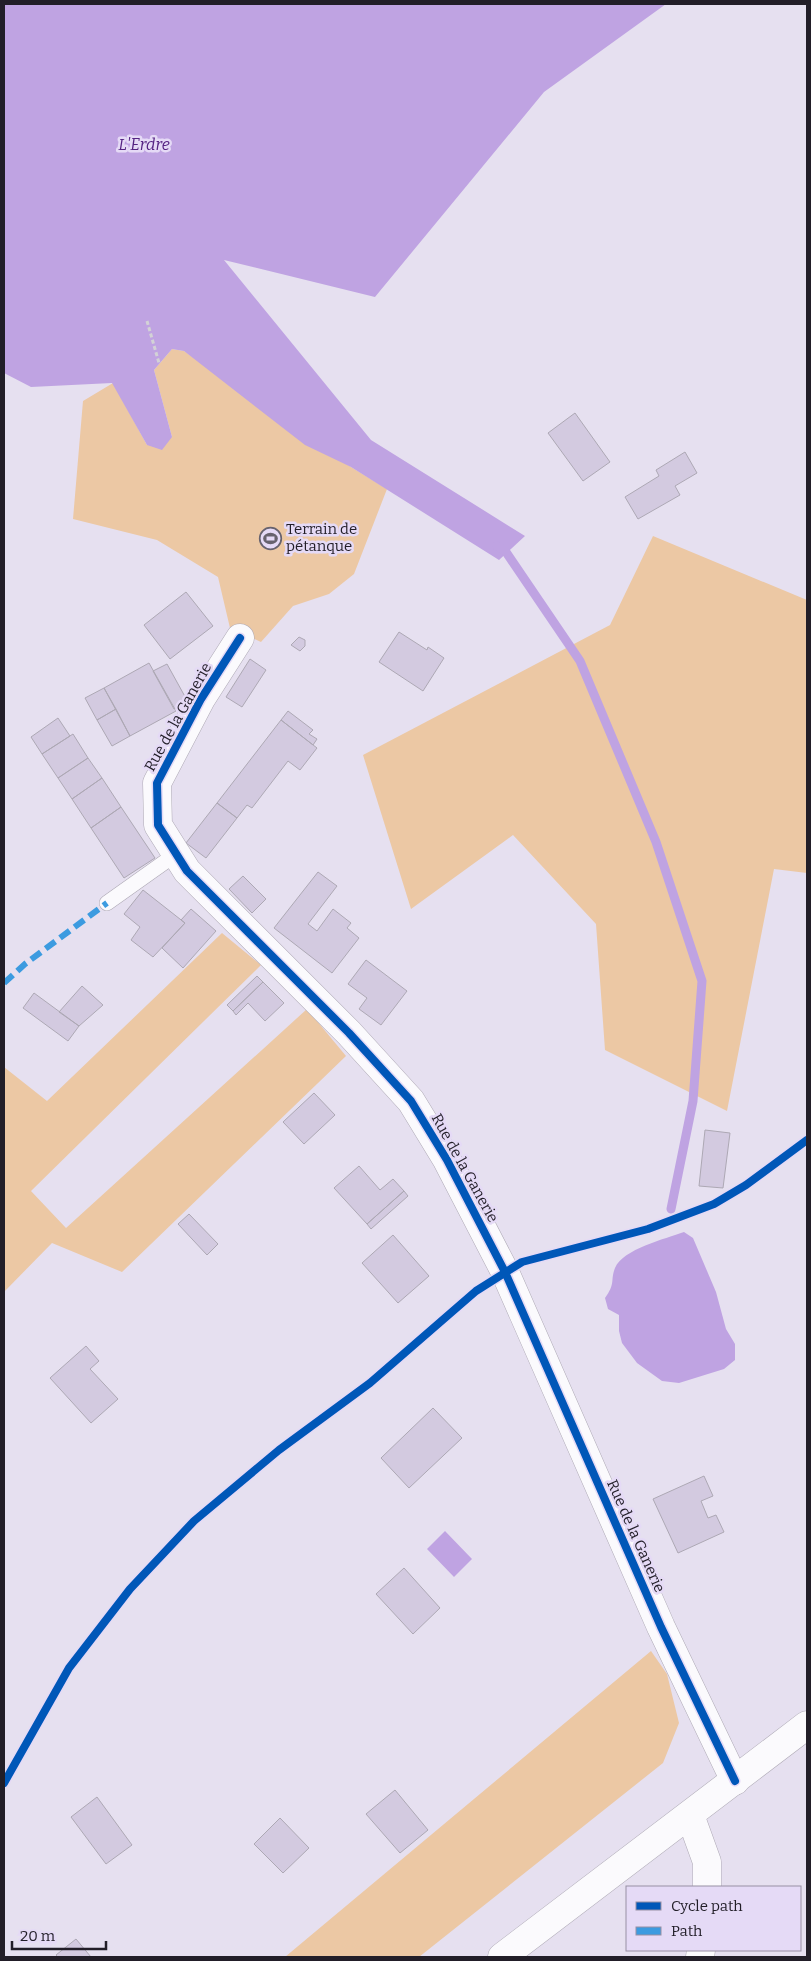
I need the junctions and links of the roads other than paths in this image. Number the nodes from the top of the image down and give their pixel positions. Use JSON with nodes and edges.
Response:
{"nodes":[{"id":1,"x":240,"y":638,"type":"dead end"},
{"id":2,"x":176,"y":854,"type":"junction"},
{"id":3,"x":107,"y":903,"type":"dead end"},
{"id":4,"x":807,"y":1725,"type":"edge"},
{"id":5,"x":735,"y":1781,"type":"junction"},
{"id":6,"x":690,"y":1815,"type":"junction"},
{"id":7,"x":707,"y":1886,"type":"edge"},
{"id":8,"x":502,"y":1957,"type":"edge"}],
"edges":[{"from":1,"to":2,"type":"street","name":"Rue de la Ganerie"},
{"from":2,"to":3,"type":"lane"},
{"from":2,"to":5,"type":"street","name":"Rue de la Ganerie"},
{"from":4,"to":5,"type":"street"},
{"from":5,"to":6,"type":"street"},
{"from":6,"to":7,"type":"street"},
{"from":6,"to":8,"type":"street"}]}
